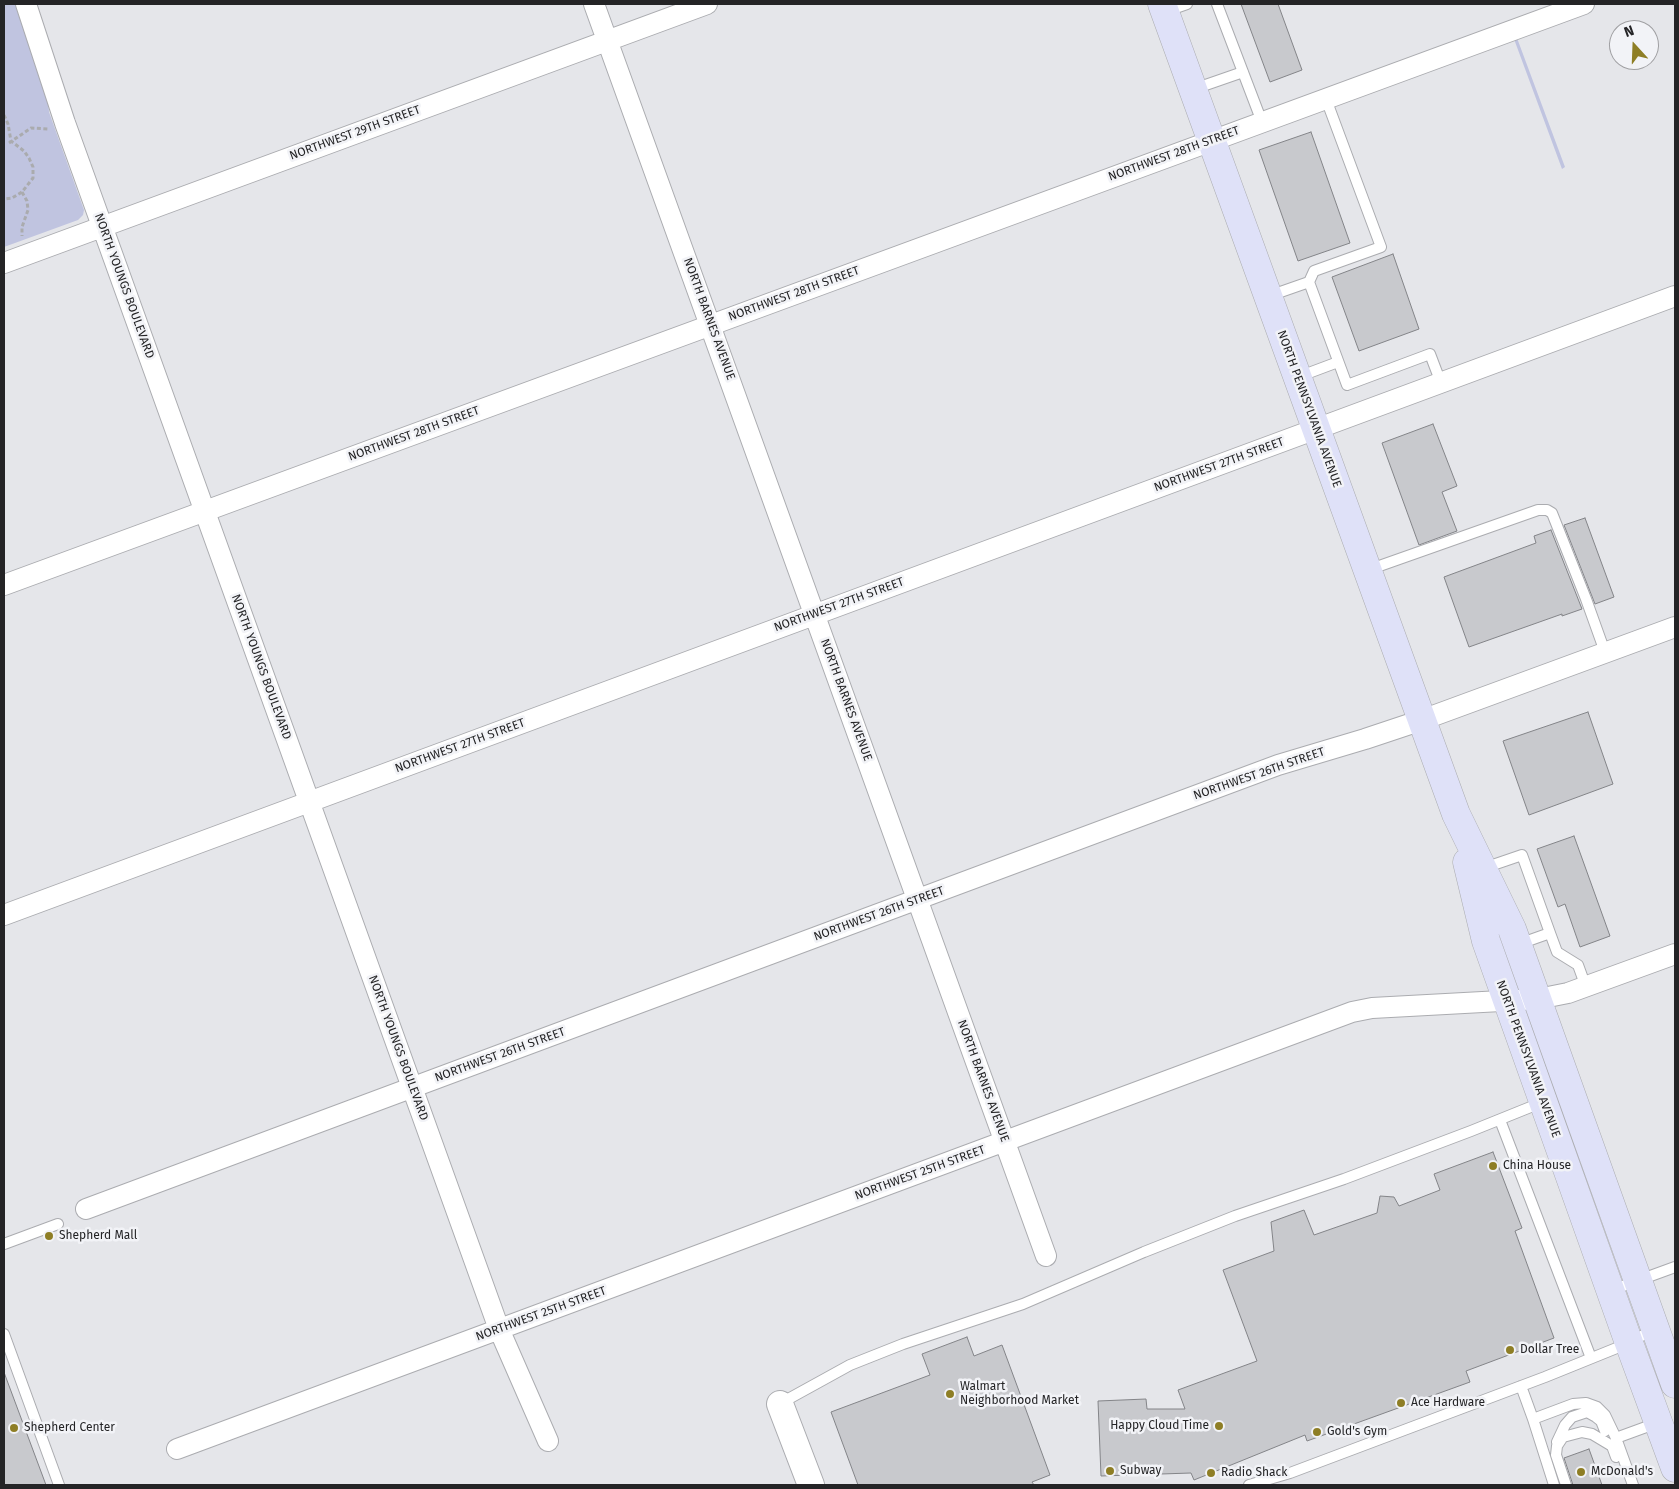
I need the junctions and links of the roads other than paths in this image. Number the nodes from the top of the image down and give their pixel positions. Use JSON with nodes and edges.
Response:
{"nodes":[{"id":1,"x":26,"y":4,"type":"edge"},
{"id":2,"x":594,"y":4,"type":"edge"},
{"id":3,"x":707,"y":4,"type":"edge"},
{"id":4,"x":1217,"y":4,"type":"edge"},
{"id":5,"x":1584,"y":4,"type":"edge"},
{"id":6,"x":1171,"y":6,"type":"edge"},
{"id":7,"x":608,"y":40,"type":"junction"},
{"id":8,"x":1243,"y":72,"type":"junction"},
{"id":9,"x":1194,"y":90,"type":"junction"},
{"id":10,"x":1326,"y":99,"type":"junction"},
{"id":11,"x":1262,"y":122,"type":"junction"},
{"id":12,"x":1212,"y":140,"type":"junction"},
{"id":13,"x":102,"y":226,"type":"junction"},
{"id":14,"x":4,"y":263,"type":"edge"},
{"id":15,"x":1309,"y":282,"type":"junction"},
{"id":16,"x":1268,"y":296,"type":"junction"},
{"id":17,"x":1675,"y":296,"type":"edge"},
{"id":18,"x":711,"y":325,"type":"junction"},
{"id":19,"x":1338,"y":362,"type":"junction"},
{"id":20,"x":1298,"y":377,"type":"junction"},
{"id":21,"x":1441,"y":383,"type":"junction"},
{"id":22,"x":1316,"y":429,"type":"junction"},
{"id":23,"x":204,"y":511,"type":"junction"},
{"id":24,"x":1367,"y":571,"type":"junction"},
{"id":25,"x":4,"y":584,"type":"edge"},
{"id":26,"x":815,"y":614,"type":"junction"},
{"id":27,"x":1675,"y":627,"type":"edge"},
{"id":28,"x":1605,"y":652,"type":"junction"},
{"id":29,"x":1422,"y":720,"type":"junction"},
{"id":30,"x":310,"y":802,"type":"junction"},
{"id":31,"x":1456,"y":814,"type":"junction"},
{"id":32,"x":1483,"y":869,"type":"junction"},
{"id":33,"x":918,"y":900,"type":"junction"},
{"id":34,"x":4,"y":915,"type":"edge"},
{"id":35,"x":1550,"y":933,"type":"junction"},
{"id":36,"x":1518,"y":944,"type":"junction"},
{"id":37,"x":1675,"y":954,"type":"edge"},
{"id":38,"x":1586,"y":986,"type":"junction"},
{"id":39,"x":1538,"y":999,"type":"junction"},
{"id":40,"x":1507,"y":1000,"type":"junction"},
{"id":41,"x":412,"y":1088,"type":"junction"},
{"id":42,"x":1548,"y":1114,"type":"junction"},
{"id":43,"x":1579,"y":1116,"type":"junction"},
{"id":44,"x":1500,"y":1120,"type":"junction"},
{"id":45,"x":1005,"y":1141,"type":"junction"},
{"id":46,"x":1612,"y":1207,"type":"junction"},
{"id":47,"x":86,"y":1210,"type":"dead end"},
{"id":48,"x":1584,"y":1217,"type":"junction"},
{"id":49,"x":58,"y":1224,"type":"dead end"},
{"id":50,"x":4,"y":1244,"type":"edge"},
{"id":51,"x":1046,"y":1256,"type":"dead end"},
{"id":52,"x":1675,"y":1267,"type":"edge"},
{"id":53,"x":1638,"y":1280,"type":"junction"},
{"id":54,"x":1611,"y":1291,"type":"junction"},
{"id":55,"x":1655,"y":1328,"type":"junction"},
{"id":56,"x":499,"y":1329,"type":"junction"},
{"id":57,"x":4,"y":1334,"type":"edge"},
{"id":58,"x":1629,"y":1343,"type":"junction"},
{"id":59,"x":1591,"y":1358,"type":"junction"},
{"id":60,"x":1675,"y":1384,"type":"edge"},
{"id":61,"x":1521,"y":1386,"type":"junction"},
{"id":62,"x":780,"y":1404,"type":"joint"},
{"id":63,"x":1533,"y":1419,"type":"junction"},
{"id":64,"x":1658,"y":1422,"type":"junction"},
{"id":65,"x":548,"y":1441,"type":"dead end"},
{"id":66,"x":1614,"y":1442,"type":"junction"},
{"id":67,"x":1557,"y":1446,"type":"junction"},
{"id":68,"x":177,"y":1449,"type":"dead end"},
{"id":69,"x":1675,"y":1468,"type":"edge"},
{"id":70,"x":59,"y":1485,"type":"edge"},
{"id":71,"x":811,"y":1485,"type":"edge"},
{"id":72,"x":1249,"y":1485,"type":"edge"},
{"id":73,"x":1554,"y":1485,"type":"edge"},
{"id":74,"x":1566,"y":1485,"type":"edge"},
{"id":75,"x":1628,"y":1485,"type":"edge"},
{"id":76,"x":1633,"y":1485,"type":"edge"}],
"edges":[{"from":1,"to":13,"type":"street","name":"NORTH YOUNGS BOULEVARD"},
{"from":2,"to":7,"type":"street","name":"NORTH BARNES AVENUE"},
{"from":3,"to":7,"type":"street","name":"NORTHWEST 29TH STREET"},
{"from":4,"to":8,"type":"lane"},
{"from":5,"to":10,"type":"street","name":"NORTHWEST 28TH STREET"},
{"from":6,"to":9,"type":"main road","name":"NORTH PENNSYLVANIA AVENUE"},
{"from":7,"to":13,"type":"street","name":"NORTHWEST 29TH STREET"},
{"from":7,"to":18,"type":"street","name":"NORTH BARNES AVENUE"},
{"from":8,"to":9,"type":"lane"},
{"from":8,"to":11,"type":"lane"},
{"from":9,"to":12,"type":"main road","name":"NORTH PENNSYLVANIA AVENUE"},
{"from":10,"to":11,"type":"street","name":"NORTHWEST 28TH STREET"},
{"from":10,"to":15,"type":"lane"},
{"from":11,"to":12,"type":"street","name":"NORTHWEST 28TH STREET"},
{"from":12,"to":16,"type":"main road","name":"NORTH PENNSYLVANIA AVENUE"},
{"from":12,"to":18,"type":"street","name":"NORTHWEST 28TH STREET"},
{"from":13,"to":14,"type":"street","name":"NORTHWEST 29TH STREET"},
{"from":13,"to":23,"type":"street","name":"NORTH YOUNGS BOULEVARD"},
{"from":15,"to":16,"type":"lane"},
{"from":15,"to":19,"type":"lane"},
{"from":16,"to":20,"type":"main road","name":"NORTH PENNSYLVANIA AVENUE"},
{"from":17,"to":21,"type":"street","name":"NORTHWEST 27TH STREET"},
{"from":18,"to":23,"type":"street","name":"NORTHWEST 28TH STREET"},
{"from":18,"to":26,"type":"street","name":"NORTH BARNES AVENUE"},
{"from":19,"to":20,"type":"lane"},
{"from":19,"to":21,"type":"lane"},
{"from":20,"to":22,"type":"main road","name":"NORTH PENNSYLVANIA AVENUE"},
{"from":21,"to":22,"type":"street","name":"NORTHWEST 27TH STREET"},
{"from":22,"to":24,"type":"main road","name":"NORTH PENNSYLVANIA AVENUE"},
{"from":22,"to":26,"type":"street","name":"NORTHWEST 27TH STREET"},
{"from":23,"to":25,"type":"street","name":"NORTHWEST 28TH STREET"},
{"from":23,"to":30,"type":"street","name":"NORTH YOUNGS BOULEVARD"},
{"from":24,"to":28,"type":"lane"},
{"from":24,"to":29,"type":"main road","name":"NORTH PENNSYLVANIA AVENUE"},
{"from":26,"to":30,"type":"street","name":"NORTHWEST 27TH STREET"},
{"from":26,"to":33,"type":"street","name":"NORTH BARNES AVENUE"},
{"from":27,"to":28,"type":"street","name":"NORTHWEST 26TH STREET"},
{"from":28,"to":29,"type":"street","name":"NORTHWEST 26TH STREET"},
{"from":29,"to":31,"type":"main road","name":"NORTH PENNSYLVANIA AVENUE"},
{"from":29,"to":33,"type":"street","name":"NORTHWEST 26TH STREET"},
{"from":30,"to":34,"type":"street","name":"NORTHWEST 27TH STREET"},
{"from":30,"to":41,"type":"street","name":"NORTH YOUNGS BOULEVARD"},
{"from":31,"to":32,"type":"main road","name":"NORTH PENNSYLVANIA AVENUE"},
{"from":31,"to":40,"type":"main road","name":"NORTH PENNSYLVANIA AVENUE"},
{"from":32,"to":35,"type":"lane"},
{"from":32,"to":36,"type":"main road","name":"NORTH PENNSYLVANIA AVENUE"},
{"from":33,"to":41,"type":"street","name":"NORTHWEST 26TH STREET"},
{"from":33,"to":45,"type":"street","name":"NORTH BARNES AVENUE"},
{"from":35,"to":36,"type":"lane"},
{"from":35,"to":38,"type":"lane"},
{"from":36,"to":39,"type":"main road","name":"NORTH PENNSYLVANIA AVENUE"},
{"from":37,"to":38,"type":"street","name":"NORTHWEST 25TH STREET"},
{"from":38,"to":39,"type":"street","name":"NORTHWEST 25TH STREET"},
{"from":39,"to":40,"type":"street","name":"NORTHWEST 25TH STREET"},
{"from":39,"to":43,"type":"main road","name":"NORTH PENNSYLVANIA AVENUE"},
{"from":40,"to":42,"type":"main road","name":"NORTH PENNSYLVANIA AVENUE"},
{"from":40,"to":45,"type":"street","name":"NORTHWEST 25TH STREET"},
{"from":41,"to":47,"type":"street","name":"NORTHWEST 26TH STREET"},
{"from":41,"to":56,"type":"street","name":"NORTH YOUNGS BOULEVARD"},
{"from":42,"to":43,"type":"main road"},
{"from":42,"to":44,"type":"lane"},
{"from":42,"to":48,"type":"main road","name":"NORTH PENNSYLVANIA AVENUE"},
{"from":43,"to":46,"type":"main road","name":"NORTH PENNSYLVANIA AVENUE"},
{"from":44,"to":59,"type":"lane"},
{"from":44,"to":62,"type":"lane"},
{"from":45,"to":51,"type":"street","name":"NORTH BARNES AVENUE"},
{"from":45,"to":56,"type":"street","name":"NORTHWEST 25TH STREET"},
{"from":46,"to":48,"type":"main road"},
{"from":46,"to":53,"type":"main road","name":"NORTH PENNSYLVANIA AVENUE"},
{"from":48,"to":54,"type":"main road","name":"NORTH PENNSYLVANIA AVENUE"},
{"from":49,"to":50,"type":"lane"},
{"from":52,"to":53,"type":"lane"},
{"from":53,"to":54,"type":"lane"},
{"from":53,"to":55,"type":"main road","name":"NORTH PENNSYLVANIA AVENUE"},
{"from":54,"to":58,"type":"main road","name":"NORTH PENNSYLVANIA AVENUE"},
{"from":55,"to":58,"type":"lane"},
{"from":55,"to":60,"type":"main road","name":"NORTH PENNSYLVANIA AVENUE"},
{"from":56,"to":65,"type":"street","name":"NORTH YOUNGS BOULEVARD"},
{"from":56,"to":68,"type":"street","name":"NORTHWEST 25TH STREET"},
{"from":57,"to":70,"type":"lane"},
{"from":58,"to":59,"type":"lane"},
{"from":58,"to":64,"type":"main road","name":"NORTH PENNSYLVANIA AVENUE"},
{"from":59,"to":61,"type":"lane"},
{"from":61,"to":63,"type":"lane"},
{"from":61,"to":72,"type":"lane"},
{"from":62,"to":71,"type":"street"},
{"from":63,"to":66,"type":"lane"},
{"from":63,"to":73,"type":"lane"},
{"from":64,"to":66,"type":"lane"},
{"from":64,"to":69,"type":"main road","name":"NORTH PENNSYLVANIA AVENUE"},
{"from":66,"to":67,"type":"lane"},
{"from":66,"to":67,"type":"lane"},
{"from":66,"to":75,"type":"lane"},
{"from":66,"to":76,"type":"lane"},
{"from":67,"to":74,"type":"lane"}]}
